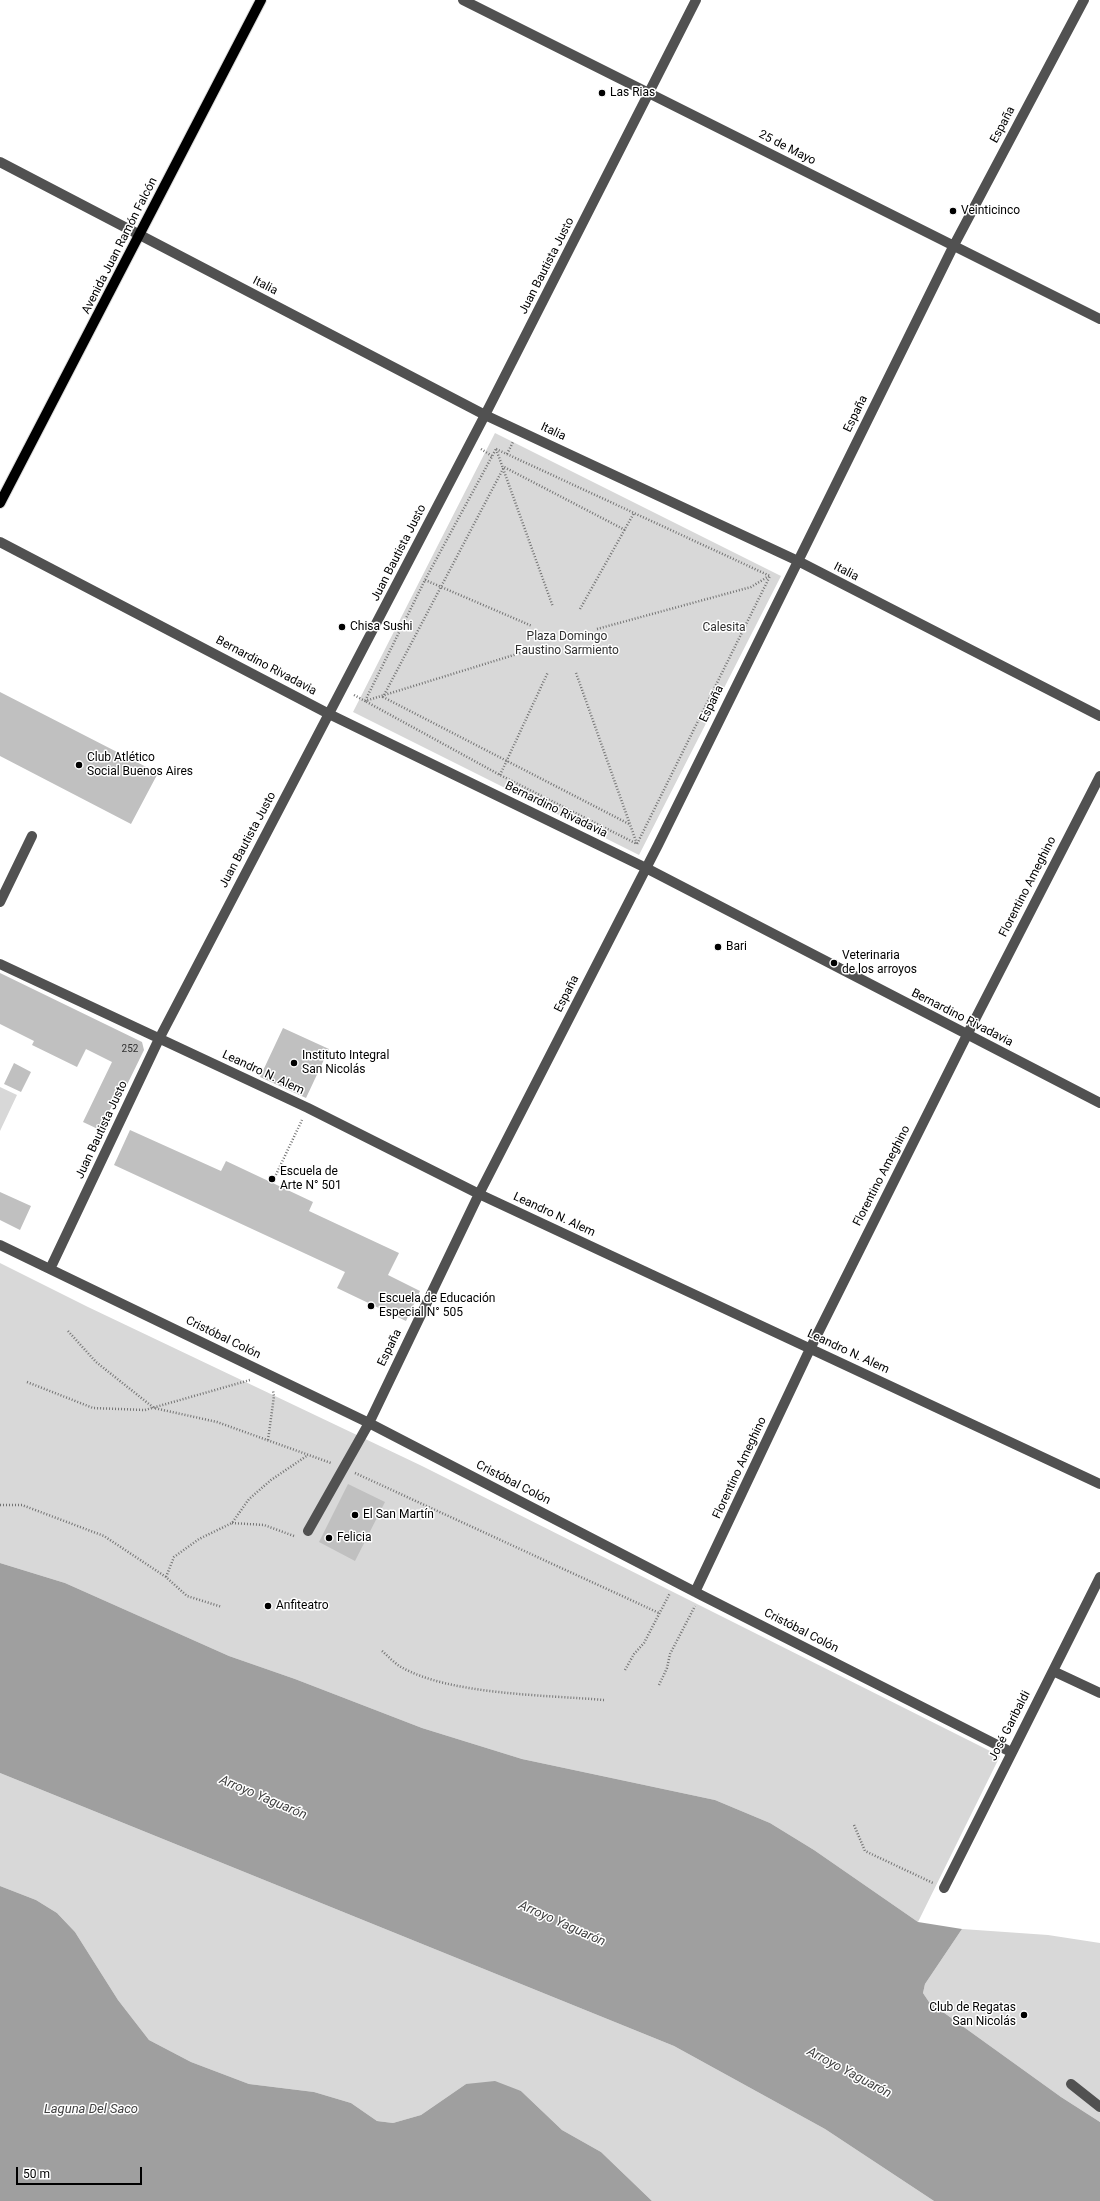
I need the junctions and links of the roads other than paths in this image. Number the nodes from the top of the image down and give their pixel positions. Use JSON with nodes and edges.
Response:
{"nodes":[{"id":1,"x":261,"y":0,"type":"edge"},
{"id":2,"x":463,"y":0,"type":"edge"},
{"id":3,"x":696,"y":0,"type":"edge"},
{"id":4,"x":1084,"y":0,"type":"edge"},
{"id":5,"x":650,"y":93,"type":"junction"},
{"id":6,"x":0,"y":162,"type":"edge"},
{"id":7,"x":140,"y":236,"type":"junction"},
{"id":8,"x":953,"y":247,"type":"junction"},
{"id":9,"x":1100,"y":320,"type":"edge"},
{"id":10,"x":486,"y":415,"type":"junction"},
{"id":11,"x":0,"y":502,"type":"edge"},
{"id":12,"x":0,"y":542,"type":"edge"},
{"id":13,"x":798,"y":561,"type":"junction"},
{"id":14,"x":329,"y":714,"type":"junction"},
{"id":15,"x":1100,"y":716,"type":"edge"},
{"id":16,"x":1100,"y":776,"type":"edge"},
{"id":17,"x":32,"y":836,"type":"dead end"},
{"id":18,"x":646,"y":868,"type":"junction"},
{"id":19,"x":0,"y":902,"type":"edge"},
{"id":20,"x":0,"y":964,"type":"edge"},
{"id":21,"x":967,"y":1035,"type":"junction"},
{"id":22,"x":159,"y":1039,"type":"junction"},
{"id":23,"x":1100,"y":1103,"type":"edge"},
{"id":24,"x":479,"y":1194,"type":"junction"},
{"id":25,"x":0,"y":1245,"type":"edge"},
{"id":26,"x":50,"y":1269,"type":"junction"},
{"id":27,"x":810,"y":1349,"type":"junction"},
{"id":28,"x":369,"y":1423,"type":"junction"},
{"id":29,"x":1100,"y":1484,"type":"edge"},
{"id":30,"x":308,"y":1530,"type":"dead end"},
{"id":31,"x":1100,"y":1577,"type":"edge"},
{"id":32,"x":698,"y":1594,"type":"junction"},
{"id":33,"x":1053,"y":1671,"type":"junction"},
{"id":34,"x":1100,"y":1693,"type":"edge"},
{"id":35,"x":1011,"y":1752,"type":"junction"},
{"id":36,"x":944,"y":1888,"type":"road end"},
{"id":37,"x":1071,"y":2084,"type":"dead end"},
{"id":38,"x":1100,"y":2107,"type":"edge"}],
"edges":[{"from":1,"to":7,"type":"main road","name":"Avenida Juan Ramón Falcón"},
{"from":2,"to":5,"type":"street","name":"25 de Mayo"},
{"from":3,"to":5,"type":"street","name":"Juan Bautista Justo"},
{"from":4,"to":8,"type":"street","name":"España"},
{"from":5,"to":8,"type":"street","name":"25 de Mayo"},
{"from":5,"to":10,"type":"street","name":"Juan Bautista Justo"},
{"from":6,"to":7,"type":"street","name":"Italia"},
{"from":7,"to":10,"type":"street","name":"Italia"},
{"from":7,"to":11,"type":"main road","name":"Avenida Juan Ramón Falcón"},
{"from":8,"to":9,"type":"street","name":"25 de Mayo"},
{"from":8,"to":13,"type":"street","name":"España"},
{"from":10,"to":13,"type":"street","name":"Italia"},
{"from":10,"to":14,"type":"street","name":"Juan Bautista Justo"},
{"from":12,"to":14,"type":"street","name":"Bernardino Rivadavia"},
{"from":13,"to":15,"type":"street","name":"Italia"},
{"from":13,"to":18,"type":"street","name":"España"},
{"from":14,"to":18,"type":"street","name":"Bernardino Rivadavia"},
{"from":14,"to":22,"type":"street","name":"Juan Bautista Justo"},
{"from":16,"to":21,"type":"street","name":"Florentino Ameghino"},
{"from":17,"to":19,"type":"street"},
{"from":18,"to":21,"type":"street","name":"Bernardino Rivadavia"},
{"from":18,"to":24,"type":"street","name":"España"},
{"from":20,"to":22,"type":"street","name":"Leandro N. Alem"},
{"from":21,"to":23,"type":"street","name":"Bernardino Rivadavia"},
{"from":21,"to":27,"type":"street","name":"Florentino Ameghino"},
{"from":22,"to":24,"type":"street","name":"Leandro N. Alem"},
{"from":22,"to":26,"type":"street","name":"Juan Bautista Justo"},
{"from":24,"to":27,"type":"street","name":"Leandro N. Alem"},
{"from":24,"to":28,"type":"street","name":"España"},
{"from":25,"to":26,"type":"street","name":"Cristóbal Colón"},
{"from":26,"to":28,"type":"street","name":"Cristóbal Colón"},
{"from":27,"to":29,"type":"street","name":"Leandro N. Alem"},
{"from":27,"to":32,"type":"street","name":"Florentino Ameghino"},
{"from":28,"to":30,"type":"street","name":"España"},
{"from":28,"to":32,"type":"street","name":"Cristóbal Colón"},
{"from":31,"to":33,"type":"street","name":"José Garibaldi"},
{"from":32,"to":35,"type":"street","name":"Cristóbal Colón"},
{"from":33,"to":34,"type":"street"},
{"from":33,"to":35,"type":"street","name":"José Garibaldi"},
{"from":35,"to":36,"type":"street","name":"José Garibaldi"},
{"from":37,"to":38,"type":"street"}]}
